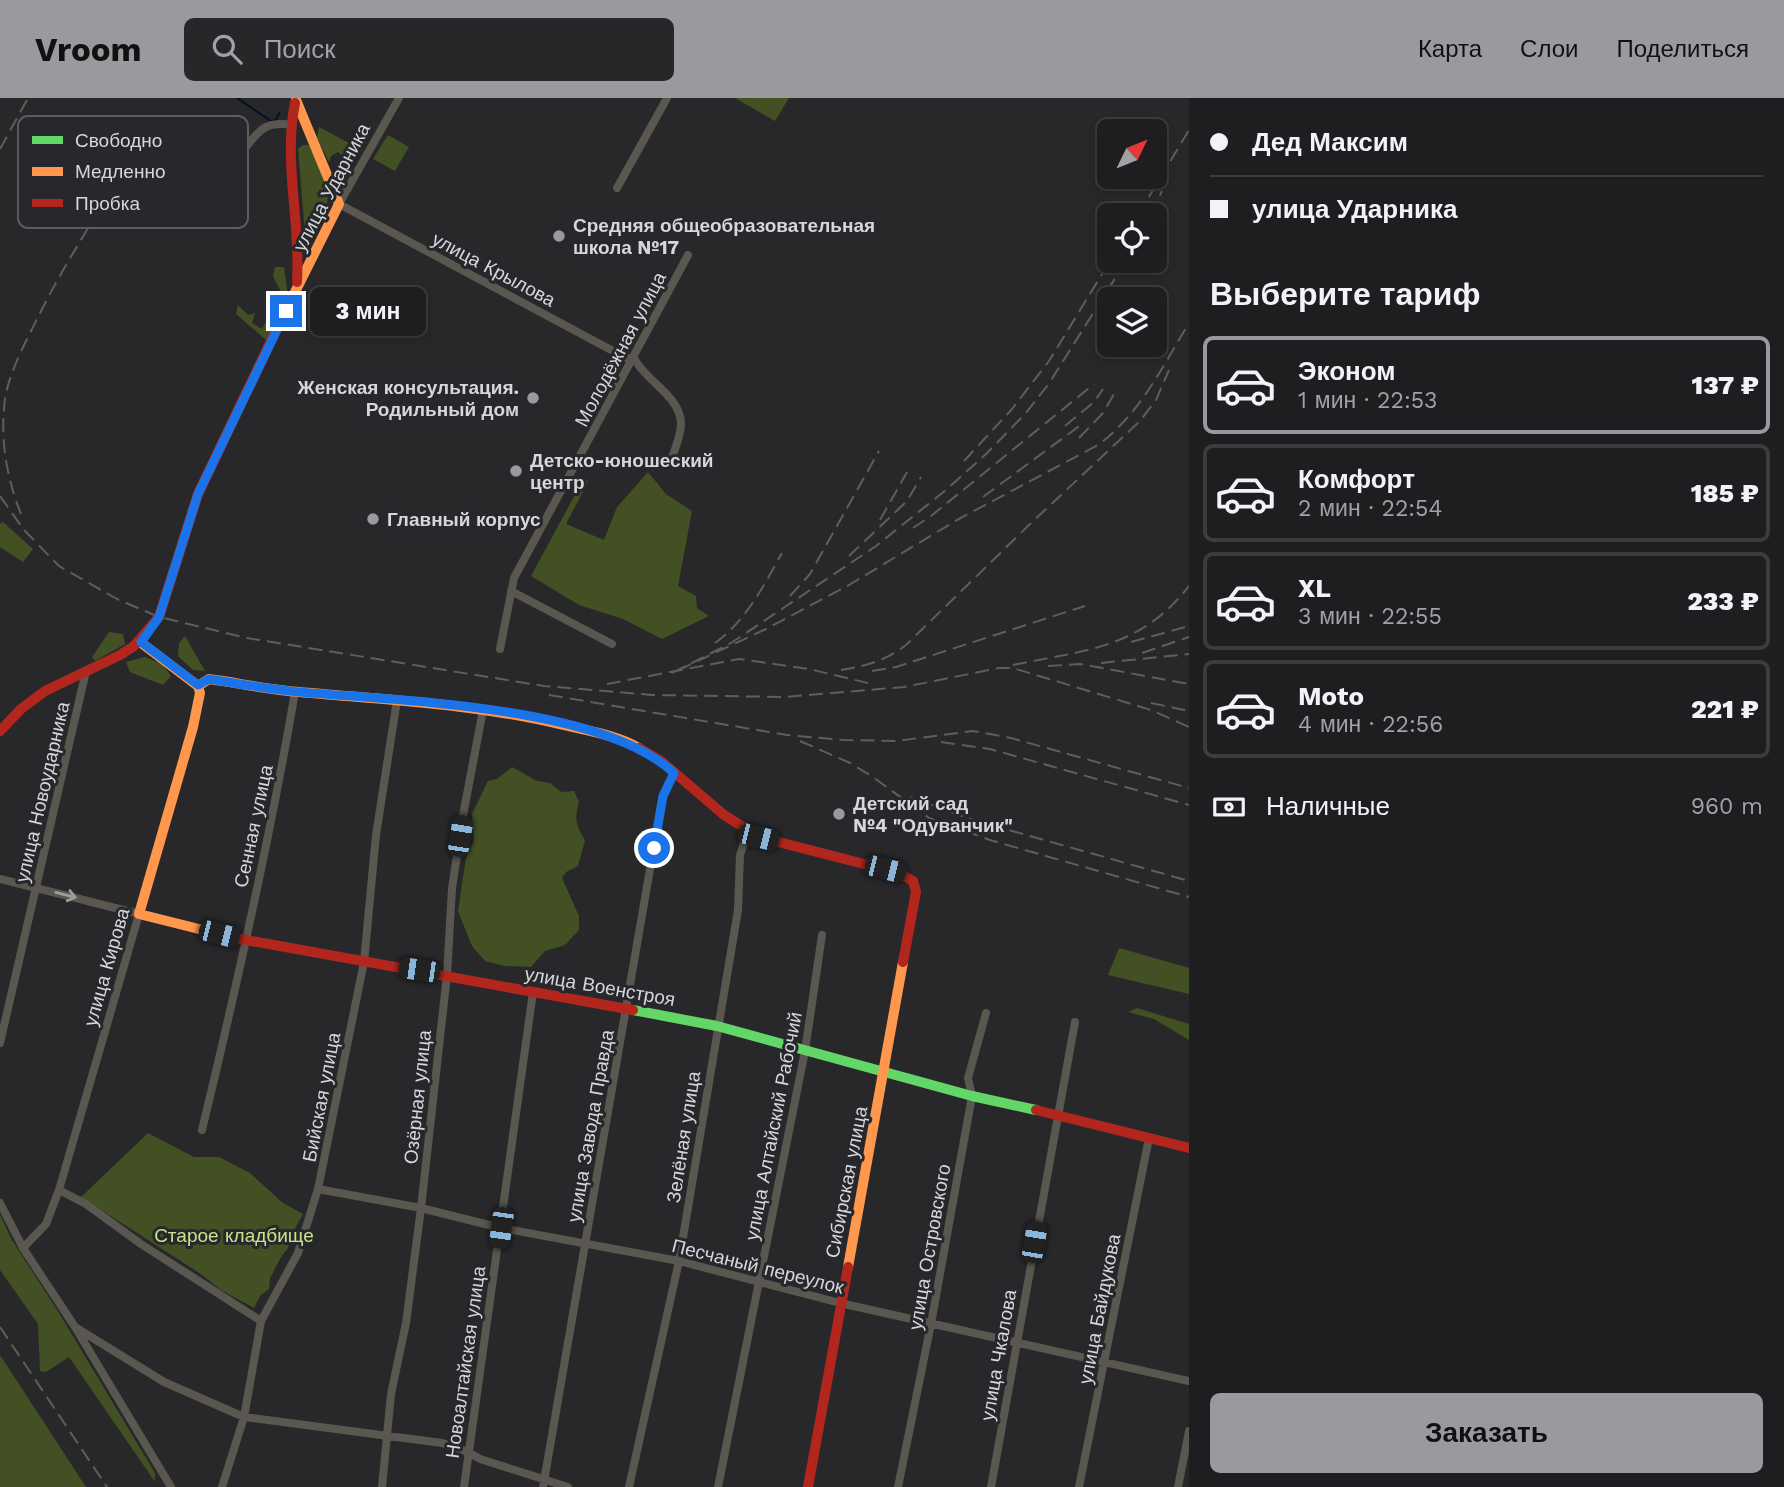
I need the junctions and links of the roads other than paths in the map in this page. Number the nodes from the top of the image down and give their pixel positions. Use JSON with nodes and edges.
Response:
{"nodes":[{"id":1,"x":398,"y":98,"type":"edge"},
{"id":2,"x":667,"y":98,"type":"edge"},
{"id":3,"x":296,"y":99,"type":"edge"},
{"id":4,"x":292,"y":125,"type":"junction"},
{"id":5,"x":248,"y":146,"type":"edge"},
{"id":6,"x":315,"y":148,"type":"junction"},
{"id":7,"x":292,"y":156,"type":"junction"},
{"id":8,"x":617,"y":188,"type":"dead end"},
{"id":9,"x":339,"y":204,"type":"junction"},
{"id":10,"x":298,"y":229,"type":"junction"},
{"id":11,"x":323,"y":237,"type":"junction"},
{"id":12,"x":688,"y":255,"type":"dead end"},
{"id":13,"x":296,"y":293,"type":"junction"},
{"id":14,"x":634,"y":358,"type":"junction"},
{"id":15,"x":671,"y":462,"type":"dead end"},
{"id":16,"x":511,"y":591,"type":"junction"},
{"id":17,"x":141,"y":642,"type":"junction"},
{"id":18,"x":612,"y":644,"type":"dead end"},
{"id":19,"x":500,"y":649,"type":"dead end"},
{"id":20,"x":86,"y":671,"type":"junction"},
{"id":21,"x":198,"y":685,"type":"junction"},
{"id":22,"x":295,"y":692,"type":"junction"},
{"id":23,"x":397,"y":700,"type":"junction"},
{"id":24,"x":482,"y":710,"type":"junction"},
{"id":25,"x":0,"y":731,"type":"edge"},
{"id":26,"x":674,"y":773,"type":"junction"},
{"id":27,"x":748,"y":832,"type":"junction"},
{"id":28,"x":0,"y":879,"type":"edge"},
{"id":29,"x":36,"y":888,"type":"junction"},
{"id":30,"x":139,"y":914,"type":"junction"},
{"id":31,"x":822,"y":935,"type":"dead end"},
{"id":32,"x":245,"y":940,"type":"junction"},
{"id":33,"x":364,"y":962,"type":"junction"},
{"id":34,"x":447,"y":975,"type":"junction"},
{"id":35,"x":533,"y":992,"type":"junction"},
{"id":36,"x":627,"y":1008,"type":"junction"},
{"id":37,"x":986,"y":1013,"type":"dead end"},
{"id":38,"x":1075,"y":1022,"type":"dead end"},
{"id":39,"x":717,"y":1026,"type":"junction"},
{"id":40,"x":0,"y":1043,"type":"edge"},
{"id":41,"x":805,"y":1051,"type":"junction"},
{"id":42,"x":885,"y":1071,"type":"junction"},
{"id":43,"x":972,"y":1096,"type":"junction"},
{"id":44,"x":1057,"y":1115,"type":"junction"},
{"id":45,"x":202,"y":1130,"type":"dead end"},
{"id":46,"x":1149,"y":1138,"type":"junction"},
{"id":47,"x":1189,"y":1148,"type":"edge"},
{"id":48,"x":318,"y":1189,"type":"junction"},
{"id":49,"x":59,"y":1190,"type":"junction"},
{"id":50,"x":0,"y":1203,"type":"edge"},
{"id":51,"x":421,"y":1208,"type":"junction"},
{"id":52,"x":501,"y":1228,"type":"junction"},
{"id":53,"x":585,"y":1242,"type":"junction"},
{"id":54,"x":23,"y":1248,"type":"junction"},
{"id":55,"x":678,"y":1261,"type":"junction"},
{"id":56,"x":759,"y":1282,"type":"junction"},
{"id":57,"x":840,"y":1303,"type":"junction"},
{"id":58,"x":261,"y":1321,"type":"junction"},
{"id":59,"x":931,"y":1324,"type":"junction"},
{"id":60,"x":75,"y":1327,"type":"junction"},
{"id":61,"x":1016,"y":1343,"type":"junction"},
{"id":62,"x":1105,"y":1360,"type":"junction"},
{"id":63,"x":1189,"y":1381,"type":"edge"},
{"id":64,"x":244,"y":1417,"type":"junction"},
{"id":65,"x":1189,"y":1431,"type":"edge"},
{"id":66,"x":386,"y":1434,"type":"junction"},
{"id":67,"x":468,"y":1452,"type":"junction"},
{"id":68,"x":544,"y":1483,"type":"edge"},
{"id":69,"x":171,"y":1487,"type":"edge"},
{"id":70,"x":222,"y":1487,"type":"edge"},
{"id":71,"x":382,"y":1487,"type":"edge"},
{"id":72,"x":464,"y":1487,"type":"edge"},
{"id":73,"x":568,"y":1487,"type":"edge"},
{"id":74,"x":629,"y":1487,"type":"edge"},
{"id":75,"x":718,"y":1487,"type":"edge"},
{"id":76,"x":808,"y":1487,"type":"edge"},
{"id":77,"x":898,"y":1487,"type":"edge"},
{"id":78,"x":991,"y":1487,"type":"edge"},
{"id":79,"x":1079,"y":1487,"type":"edge"},
{"id":80,"x":1178,"y":1487,"type":"edge"}],
"edges":[{"from":1,"to":9,"type":"street","name":"улица Ударника"},
{"from":2,"to":8,"type":"street"},
{"from":3,"to":4,"type":"street","name":"улица Ударника"},
{"from":3,"to":6,"type":"street"},
{"from":4,"to":5,"type":"street"},
{"from":4,"to":7,"type":"street","name":"улица Ударника"},
{"from":6,"to":7,"type":"street"},
{"from":6,"to":9,"type":"street"},
{"from":7,"to":10,"type":"street","name":"улица Ударника"},
{"from":9,"to":11,"type":"street","name":"улица Ударника"},
{"from":9,"to":14,"type":"street","name":"улица Крылова"},
{"from":10,"to":11,"type":"street"},
{"from":10,"to":13,"type":"street","name":"улица Ударника"},
{"from":11,"to":13,"type":"street","name":"улица Ударника"},
{"from":12,"to":14,"type":"street","name":"Молодёжная улица"},
{"from":13,"to":17,"type":"street","name":"улица Ударника"},
{"from":14,"to":15,"type":"street"},
{"from":14,"to":16,"type":"street","name":"Молодёжная улица"},
{"from":16,"to":18,"type":"street"},
{"from":16,"to":19,"type":"street","name":"Молодёжная улица"},
{"from":17,"to":20,"type":"street"},
{"from":17,"to":21,"type":"street"},
{"from":20,"to":25,"type":"street"},
{"from":20,"to":29,"type":"street","name":"улица Новоударника"},
{"from":21,"to":22,"type":"street"},
{"from":21,"to":30,"type":"street","name":"улица Кирова"},
{"from":22,"to":23,"type":"street"},
{"from":22,"to":32,"type":"street","name":"Сенная улица"},
{"from":23,"to":24,"type":"street"},
{"from":23,"to":33,"type":"street","name":"Бийская улица"},
{"from":24,"to":26,"type":"street"},
{"from":24,"to":34,"type":"street","name":"Озёрная улица"},
{"from":26,"to":27,"type":"street"},
{"from":26,"to":36,"type":"street","name":"улица Завода Правда"},
{"from":27,"to":39,"type":"street","name":"Зелёная улица"},
{"from":27,"to":42,"type":"street","name":"Сибирская улица"},
{"from":28,"to":29,"type":"street","name":"улица Военстроя"},
{"from":29,"to":30,"type":"street","name":"улица Военстроя","one_way":true},
{"from":29,"to":40,"type":"street","name":"улица Новоударника"},
{"from":30,"to":32,"type":"street","name":"улица Военстроя"},
{"from":30,"to":49,"type":"street","name":"улица Кирова"},
{"from":31,"to":41,"type":"street","name":"улица Алтайский Рабочий"},
{"from":32,"to":33,"type":"street","name":"улица Военстроя"},
{"from":32,"to":45,"type":"street","name":"Сенная улица"},
{"from":33,"to":34,"type":"street","name":"улица Военстроя"},
{"from":33,"to":48,"type":"street","name":"Бийская улица"},
{"from":34,"to":35,"type":"street","name":"улица Военстроя"},
{"from":34,"to":51,"type":"street","name":"Озёрная улица"},
{"from":35,"to":36,"type":"street","name":"улица Военстроя"},
{"from":35,"to":52,"type":"street","name":"Новоалтайская улица"},
{"from":36,"to":39,"type":"street","name":"улица Военстроя"},
{"from":36,"to":53,"type":"street","name":"улица Завода Правда"},
{"from":37,"to":43,"type":"street","name":"улица Островского"},
{"from":38,"to":44,"type":"street","name":"улица Чкалова"},
{"from":39,"to":41,"type":"street","name":"улица Военстроя"},
{"from":39,"to":55,"type":"street","name":"Зелёная улица"},
{"from":41,"to":42,"type":"street","name":"улица Военстроя"},
{"from":41,"to":56,"type":"street","name":"улица Алтайский Рабочий"},
{"from":42,"to":43,"type":"street","name":"улица Военстроя"},
{"from":42,"to":57,"type":"street","name":"Сибирская улица"},
{"from":43,"to":44,"type":"street","name":"улица Военстроя"},
{"from":43,"to":59,"type":"street","name":"улица Островского"},
{"from":44,"to":46,"type":"street","name":"улица Военстроя"},
{"from":44,"to":61,"type":"street","name":"улица Чкалова"},
{"from":46,"to":47,"type":"street","name":"улица Военстроя"},
{"from":46,"to":62,"type":"street","name":"улица Байдукова"},
{"from":48,"to":51,"type":"street","name":"Песчаный переулок"},
{"from":48,"to":58,"type":"street","name":"Бийская улица"},
{"from":49,"to":54,"type":"street","name":"улица Кирова"},
{"from":49,"to":58,"type":"street"},
{"from":50,"to":54,"type":"street"},
{"from":51,"to":52,"type":"street","name":"Песчаный переулок"},
{"from":51,"to":66,"type":"street","name":"Озёрная улица"},
{"from":52,"to":53,"type":"street","name":"Песчаный переулок"},
{"from":52,"to":67,"type":"street","name":"Новоалтайская улица"},
{"from":53,"to":55,"type":"street","name":"Песчаный переулок"},
{"from":53,"to":68,"type":"street","name":"улица Завода Правда"},
{"from":54,"to":60,"type":"street"},
{"from":55,"to":56,"type":"street","name":"Песчаный переулок"},
{"from":55,"to":74,"type":"street","name":"Зелёная улица"},
{"from":56,"to":57,"type":"street","name":"Песчаный переулок"},
{"from":56,"to":75,"type":"street","name":"улица Алтайский Рабочий"},
{"from":57,"to":59,"type":"street","name":"Песчаный переулок"},
{"from":57,"to":76,"type":"street","name":"Сибирская улица"},
{"from":58,"to":64,"type":"street","name":"Бийская улица"},
{"from":59,"to":61,"type":"street","name":"Песчаный переулок"},
{"from":59,"to":77,"type":"street","name":"улица Островского"},
{"from":60,"to":64,"type":"street"},
{"from":60,"to":69,"type":"street"},
{"from":61,"to":62,"type":"street","name":"Песчаный переулок"},
{"from":61,"to":78,"type":"street","name":"улица Чкалова"},
{"from":62,"to":63,"type":"street","name":"Песчаный переулок"},
{"from":62,"to":79,"type":"street","name":"улица Байдукова"},
{"from":64,"to":66,"type":"street"},
{"from":64,"to":70,"type":"street","name":"Бийская улица"},
{"from":65,"to":80,"type":"street"},
{"from":66,"to":67,"type":"street"},
{"from":66,"to":71,"type":"street","name":"Озёрная улица"},
{"from":67,"to":68,"type":"street"},
{"from":67,"to":72,"type":"street","name":"Новоалтайская улица"},
{"from":68,"to":73,"type":"street"}]}
